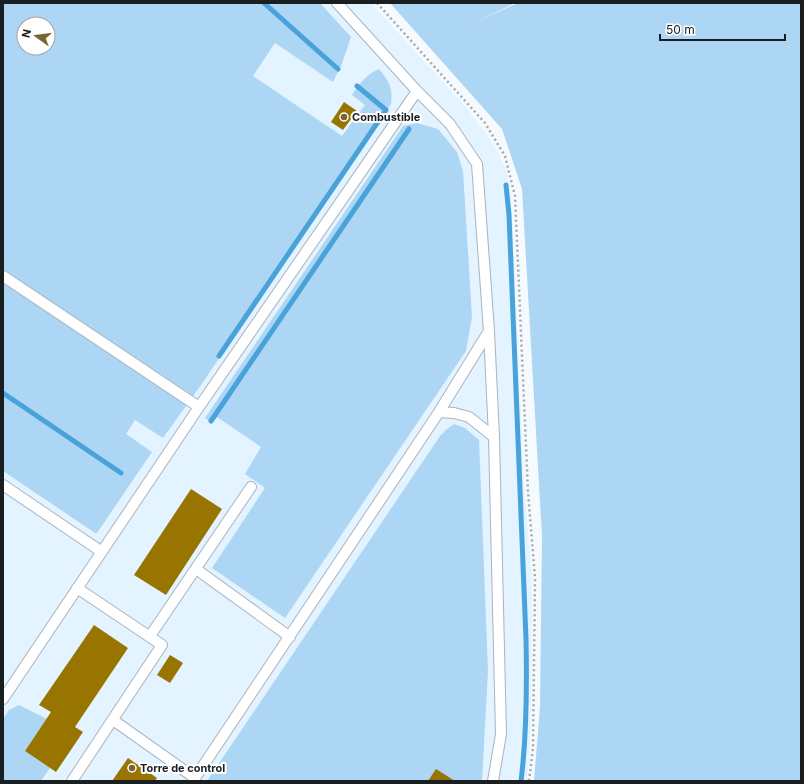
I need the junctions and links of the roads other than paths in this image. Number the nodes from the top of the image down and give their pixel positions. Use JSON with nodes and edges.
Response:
{"nodes":[{"id":1,"x":337,"y":3,"type":"edge"},
{"id":2,"x":417,"y":91,"type":"junction"},
{"id":3,"x":3,"y":276,"type":"edge"},
{"id":4,"x":489,"y":331,"type":"junction"},
{"id":5,"x":199,"y":407,"type":"junction"},
{"id":6,"x":439,"y":412,"type":"junction"},
{"id":7,"x":494,"y":437,"type":"junction"},
{"id":8,"x":3,"y":485,"type":"edge"},
{"id":9,"x":251,"y":488,"type":"dead end"},
{"id":10,"x":102,"y":552,"type":"junction"},
{"id":11,"x":196,"y":569,"type":"junction"},
{"id":12,"x":77,"y":588,"type":"junction"},
{"id":13,"x":150,"y":636,"type":"junction"},
{"id":14,"x":290,"y":637,"type":"junction"},
{"id":15,"x":3,"y":699,"type":"edge"},
{"id":16,"x":112,"y":720,"type":"junction"},
{"id":17,"x":194,"y":779,"type":"edge"},
{"id":18,"x":72,"y":781,"type":"edge"},
{"id":19,"x":493,"y":781,"type":"edge"}],
"edges":[{"from":1,"to":2,"type":"lane"},
{"from":2,"to":4,"type":"lane"},
{"from":2,"to":5,"type":"lane"},
{"from":3,"to":5,"type":"lane"},
{"from":4,"to":6,"type":"lane"},
{"from":4,"to":7,"type":"lane"},
{"from":5,"to":10,"type":"lane"},
{"from":6,"to":7,"type":"lane"},
{"from":6,"to":14,"type":"lane"},
{"from":7,"to":19,"type":"lane"},
{"from":8,"to":10,"type":"lane"},
{"from":9,"to":11,"type":"lane"},
{"from":10,"to":12,"type":"lane"},
{"from":11,"to":13,"type":"lane"},
{"from":11,"to":14,"type":"lane"},
{"from":12,"to":13,"type":"lane"},
{"from":12,"to":15,"type":"lane"},
{"from":13,"to":16,"type":"lane"},
{"from":14,"to":17,"type":"lane"},
{"from":16,"to":17,"type":"lane"},
{"from":16,"to":18,"type":"lane"}]}
